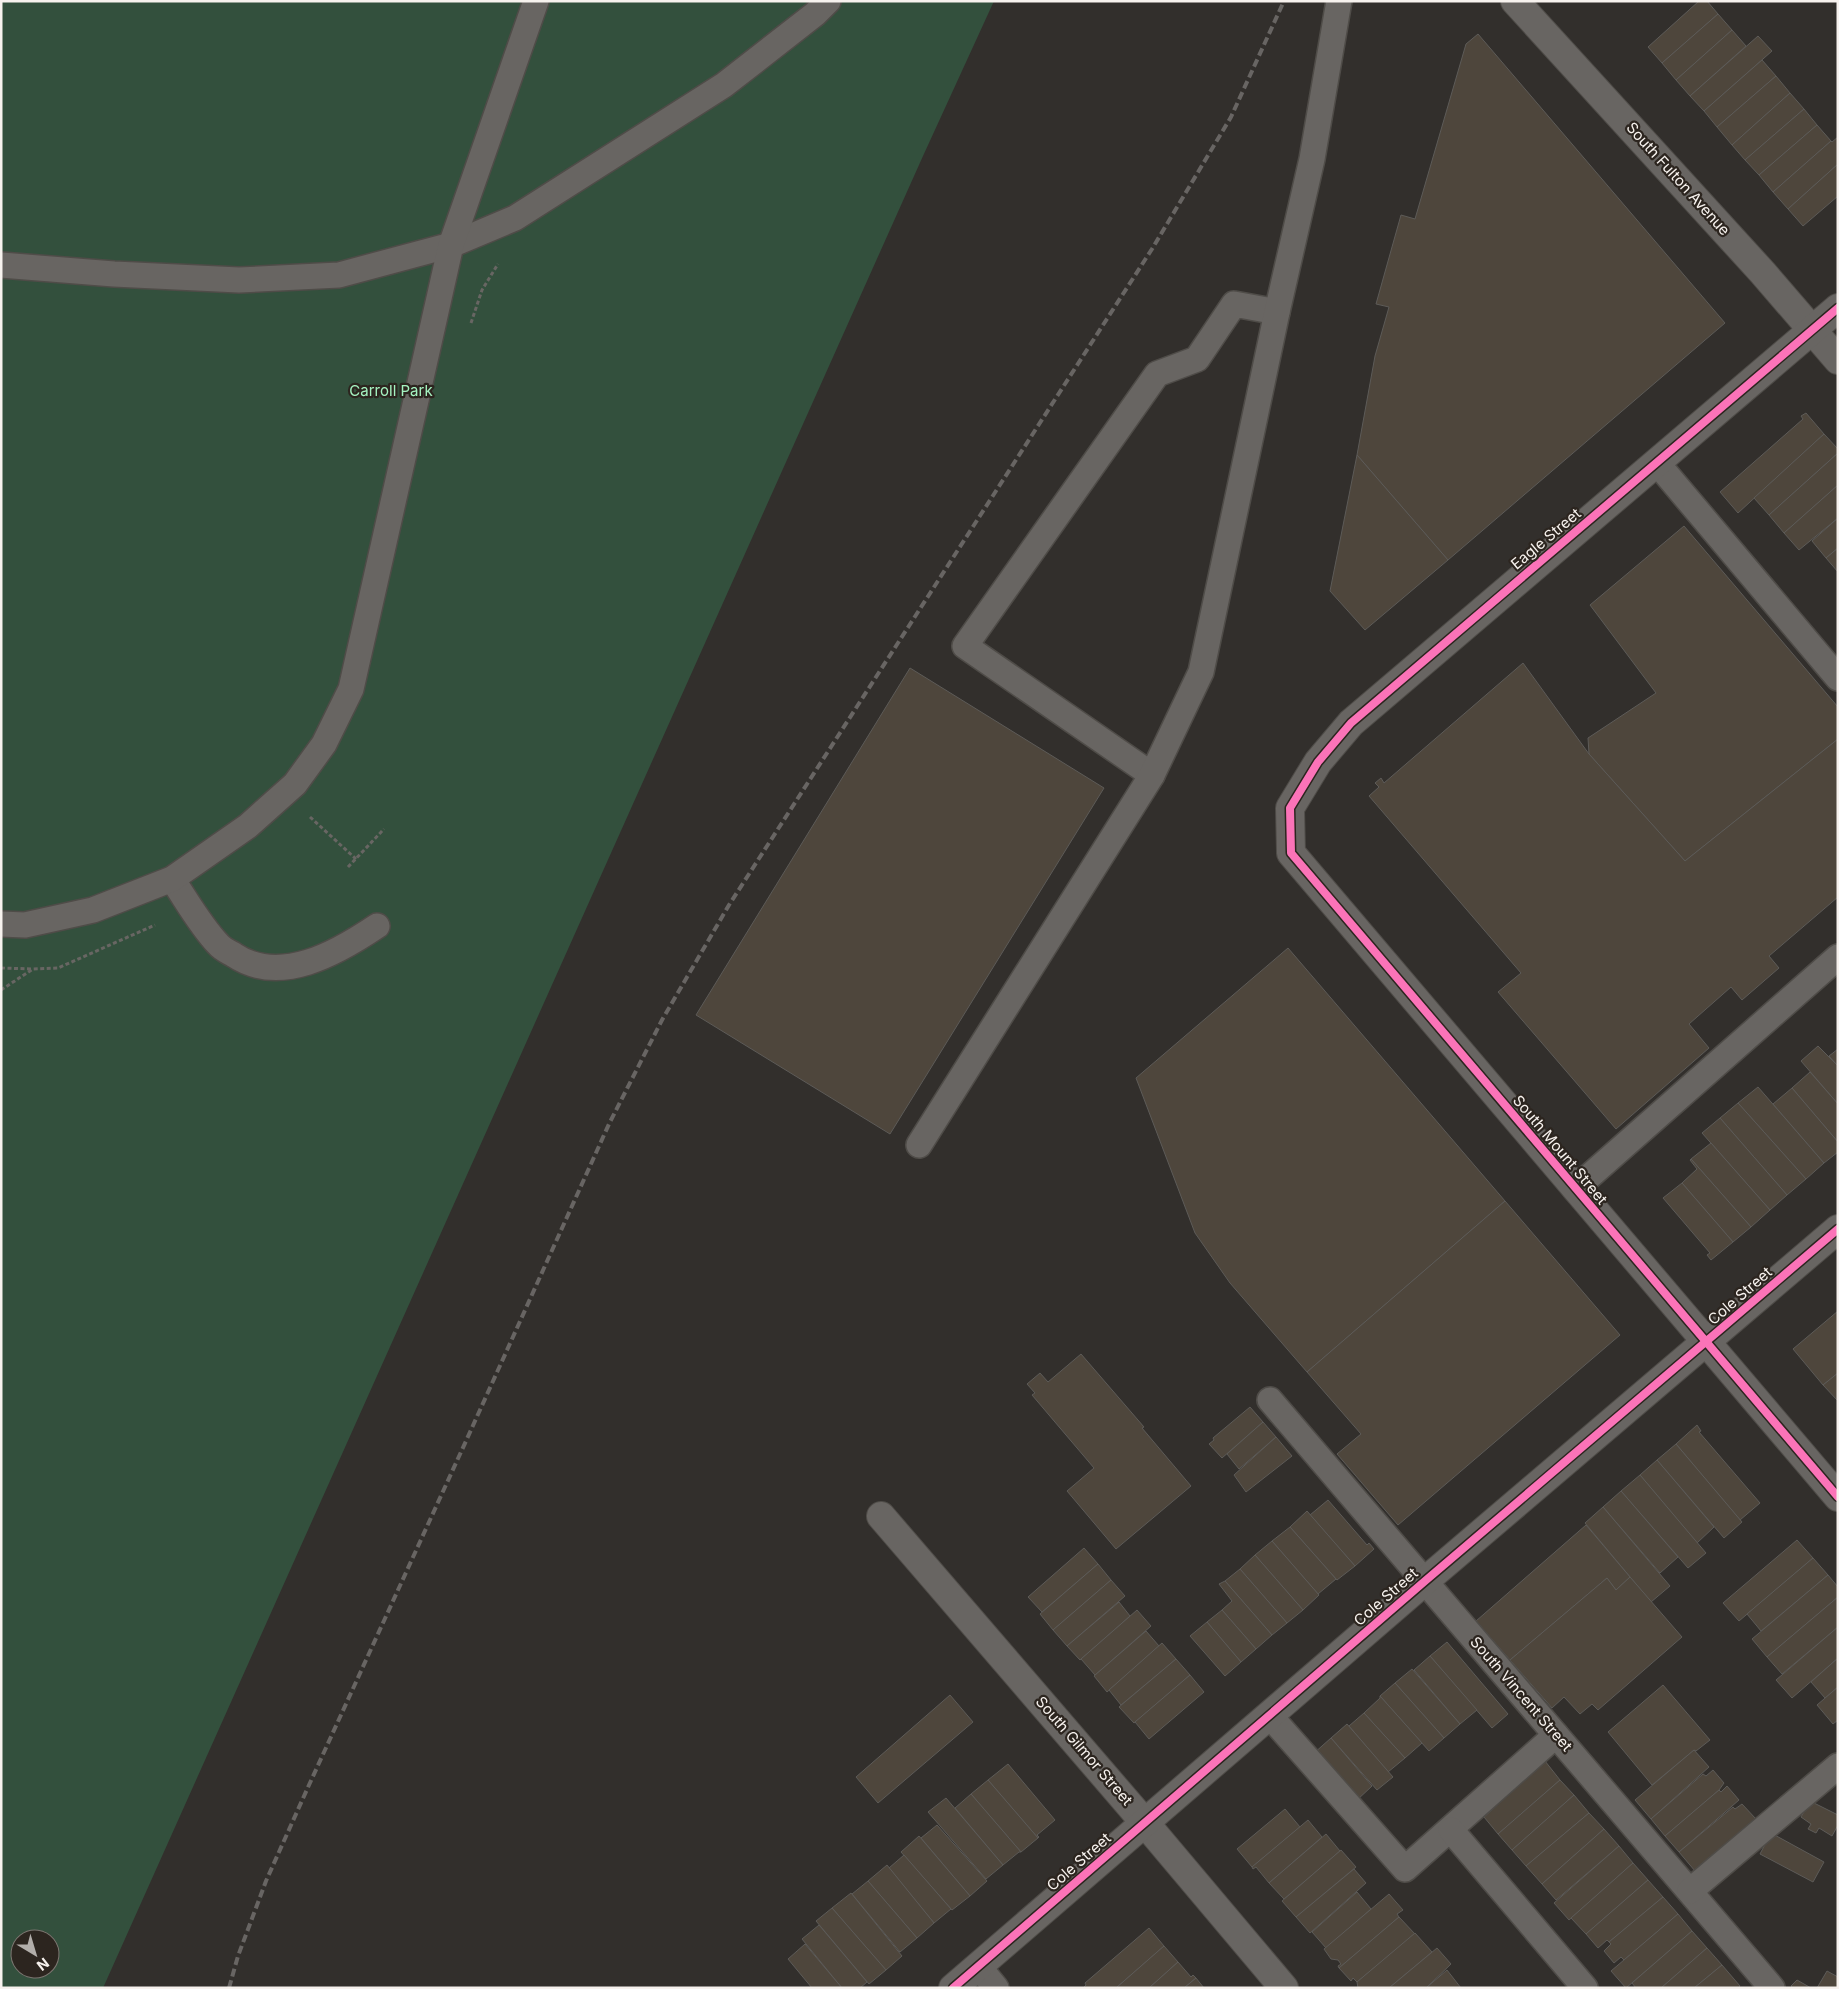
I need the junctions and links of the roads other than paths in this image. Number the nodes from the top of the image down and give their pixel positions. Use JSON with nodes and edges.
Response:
{"nodes":[{"id":1,"x":536,"y":1,"type":"edge"},
{"id":2,"x":828,"y":1,"type":"edge"},
{"id":3,"x":1339,"y":1,"type":"edge"},
{"id":4,"x":1515,"y":1,"type":"edge"},
{"id":5,"x":451,"y":245,"type":"junction"},
{"id":6,"x":1,"y":266,"type":"edge"},
{"id":7,"x":1838,"y":308,"type":"edge"},
{"id":8,"x":1277,"y":312,"type":"junction"},
{"id":9,"x":1812,"y":330,"type":"junction"},
{"id":10,"x":1838,"y":360,"type":"edge"},
{"id":11,"x":1657,"y":463,"type":"junction"},
{"id":12,"x":1838,"y":678,"type":"edge"},
{"id":13,"x":1152,"y":774,"type":"junction"},
{"id":14,"x":1290,"y":808,"type":"joint"},
{"id":15,"x":172,"y":879,"type":"junction"},
{"id":16,"x":1,"y":924,"type":"edge"},
{"id":17,"x":377,"y":926,"type":"dead end"},
{"id":18,"x":1838,"y":957,"type":"edge"},
{"id":19,"x":919,"y":1145,"type":"dead end"},
{"id":20,"x":1575,"y":1189,"type":"junction"},
{"id":21,"x":1838,"y":1230,"type":"edge"},
{"id":22,"x":1706,"y":1343,"type":"junction"},
{"id":23,"x":1270,"y":1400,"type":"dead end"},
{"id":24,"x":1838,"y":1497,"type":"edge"},
{"id":25,"x":881,"y":1516,"type":"dead end"},
{"id":26,"x":1425,"y":1581,"type":"junction"},
{"id":27,"x":1270,"y":1716,"type":"junction"},
{"id":28,"x":1556,"y":1735,"type":"junction"},
{"id":29,"x":1838,"y":1766,"type":"edge"},
{"id":30,"x":1145,"y":1823,"type":"junction"},
{"id":31,"x":1451,"y":1830,"type":"junction"},
{"id":32,"x":1690,"y":1891,"type":"junction"},
{"id":33,"x":978,"y":1966,"type":"junction"},
{"id":34,"x":1761,"y":1984,"type":"edge"},
{"id":35,"x":953,"y":1988,"type":"edge"},
{"id":36,"x":996,"y":1988,"type":"edge"},
{"id":37,"x":1284,"y":1988,"type":"edge"},
{"id":38,"x":1585,"y":1988,"type":"edge"}],
"edges":[{"from":1,"to":5,"type":"lane"},
{"from":2,"to":5,"type":"lane"},
{"from":3,"to":8,"type":"lane"},
{"from":4,"to":9,"type":"street","name":"South Fulton Avenue"},
{"from":5,"to":6,"type":"lane"},
{"from":5,"to":15,"type":"lane"},
{"from":7,"to":9,"type":"street","name":"Eagle Street"},
{"from":8,"to":13,"type":"lane"},
{"from":8,"to":13,"type":"lane"},
{"from":9,"to":10,"type":"street","name":"South Fulton Avenue"},
{"from":9,"to":11,"type":"street","name":"Eagle Street"},
{"from":11,"to":12,"type":"lane"},
{"from":11,"to":14,"type":"street","name":"Eagle Street"},
{"from":13,"to":19,"type":"lane"},
{"from":14,"to":20,"type":"street","name":"South Mount Street"},
{"from":15,"to":16,"type":"lane"},
{"from":15,"to":17,"type":"lane"},
{"from":18,"to":20,"type":"lane"},
{"from":20,"to":22,"type":"street","name":"South Mount Street"},
{"from":21,"to":22,"type":"street","name":"Cole Street"},
{"from":22,"to":24,"type":"street","name":"South Mount Street"},
{"from":22,"to":26,"type":"street","name":"Cole Street"},
{"from":23,"to":26,"type":"lane","name":"South Vincent Street"},
{"from":25,"to":30,"type":"street","name":"South Gilmor Street"},
{"from":26,"to":27,"type":"street","name":"Cole Street"},
{"from":26,"to":28,"type":"lane","name":"South Vincent Street"},
{"from":27,"to":30,"type":"street","name":"Cole Street"},
{"from":27,"to":31,"type":"lane"},
{"from":28,"to":31,"type":"lane"},
{"from":28,"to":32,"type":"lane","name":"South Vincent Street"},
{"from":29,"to":32,"type":"lane"},
{"from":30,"to":33,"type":"street","name":"Cole Street"},
{"from":30,"to":37,"type":"street","name":"South Gilmor Street"},
{"from":31,"to":38,"type":"lane"},
{"from":32,"to":34,"type":"lane","name":"South Vincent Street"},
{"from":33,"to":35,"type":"street","name":"Cole Street"},
{"from":33,"to":36,"type":"lane"}]}
